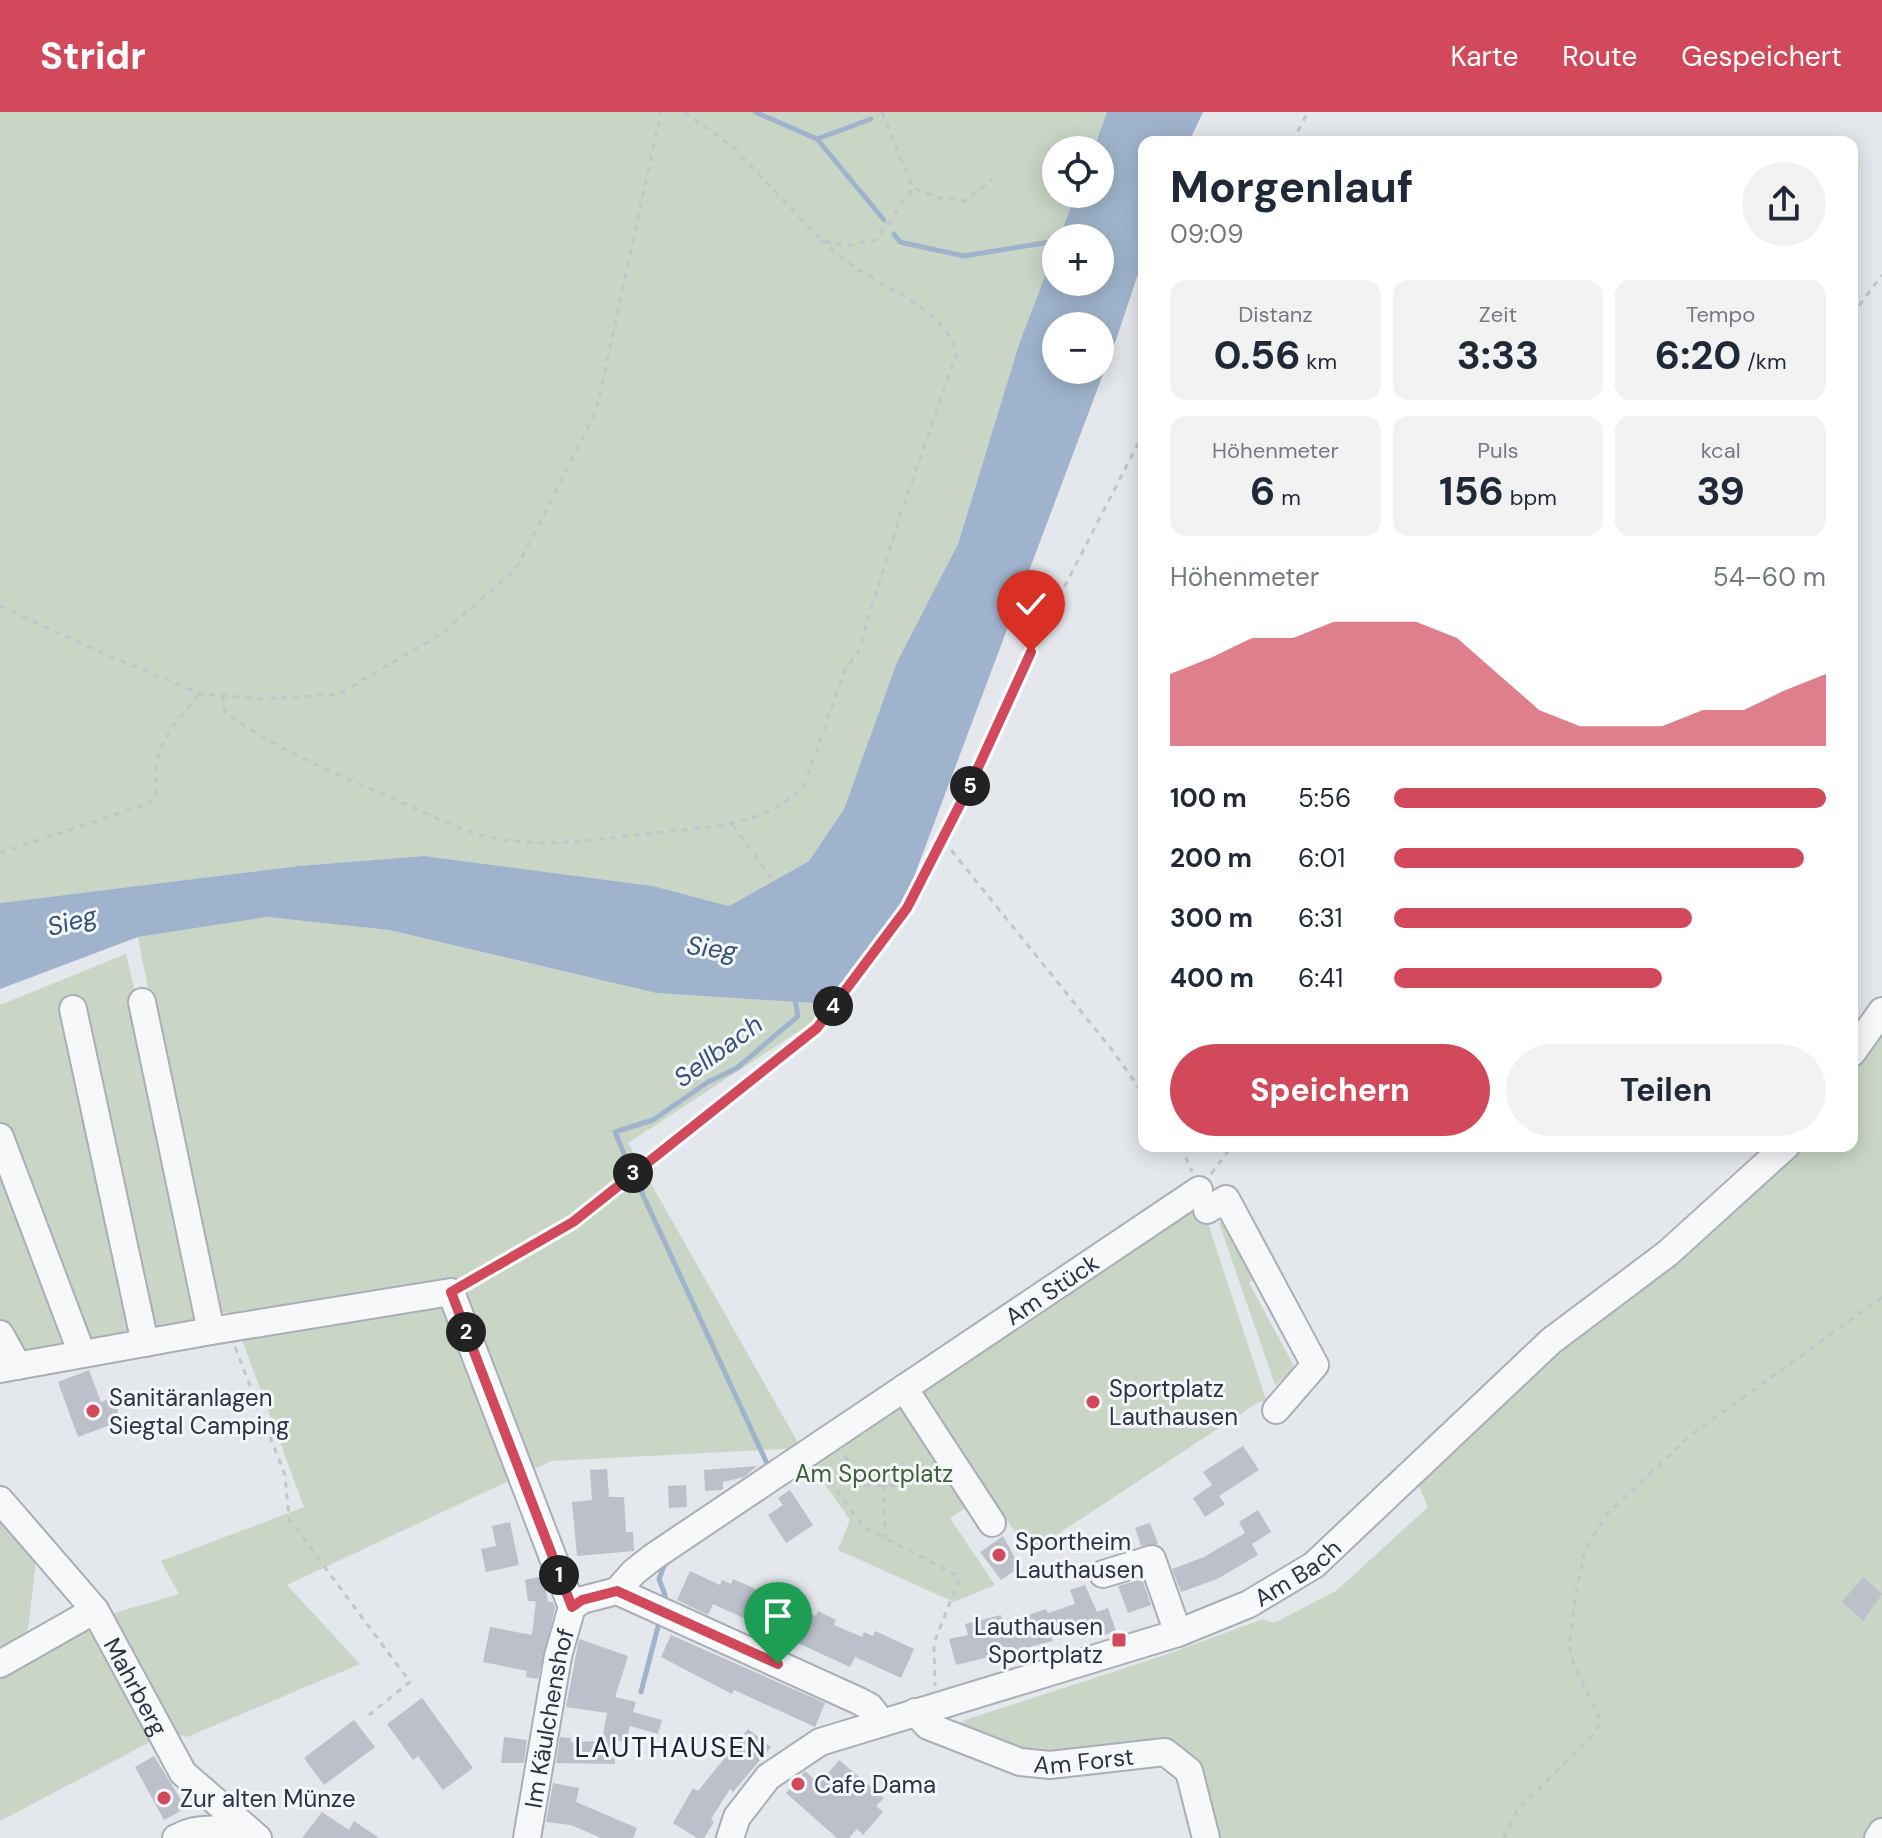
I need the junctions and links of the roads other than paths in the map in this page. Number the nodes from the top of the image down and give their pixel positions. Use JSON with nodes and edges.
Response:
{"nodes":[{"id":1,"x":142,"y":1002,"type":"dead end"},
{"id":2,"x":73,"y":1009,"type":"dead end"},
{"id":3,"x":1882,"y":1011,"type":"edge"},
{"id":4,"x":1858,"y":1045,"type":"edge"},
{"id":5,"x":0,"y":1137,"type":"edge"},
{"id":6,"x":1781,"y":1152,"type":"edge"},
{"id":7,"x":219,"y":1330,"type":"junction"},
{"id":8,"x":0,"y":1334,"type":"edge"},
{"id":9,"x":145,"y":1343,"type":"junction"},
{"id":10,"x":82,"y":1354,"type":"junction"},
{"id":11,"x":9,"y":1367,"type":"edge"},
{"id":12,"x":904,"y":1388,"type":"junction"},
{"id":13,"x":1276,"y":1410,"type":"dead end"},
{"id":14,"x":0,"y":1500,"type":"edge"},
{"id":15,"x":992,"y":1523,"type":"dead end"},
{"id":16,"x":1103,"y":1574,"type":"dead end"},
{"id":17,"x":617,"y":1591,"type":"junction"},
{"id":18,"x":572,"y":1607,"type":"junction"},
{"id":19,"x":95,"y":1610,"type":"junction"},
{"id":20,"x":1178,"y":1633,"type":"junction"},
{"id":21,"x":0,"y":1664,"type":"edge"},
{"id":22,"x":926,"y":1709,"type":"junction"},
{"id":23,"x":882,"y":1723,"type":"junction"},
{"id":24,"x":1882,"y":1832,"type":"edge"},
{"id":25,"x":176,"y":1838,"type":"edge"},
{"id":26,"x":257,"y":1838,"type":"edge"},
{"id":27,"x":527,"y":1838,"type":"edge"},
{"id":28,"x":730,"y":1838,"type":"edge"},
{"id":29,"x":1206,"y":1838,"type":"edge"},
{"id":30,"x":1878,"y":1838,"type":"edge"}],
"edges":[{"from":1,"to":7,"type":"street"},
{"from":2,"to":9,"type":"street"},
{"from":3,"to":4,"type":"street"},
{"from":5,"to":10,"type":"street"},
{"from":6,"to":20,"type":"street","name":"Am Bach"},
{"from":7,"to":9,"type":"street"},
{"from":7,"to":18,"type":"street"},
{"from":8,"to":11,"type":"street"},
{"from":9,"to":10,"type":"street"},
{"from":10,"to":11,"type":"street"},
{"from":12,"to":13,"type":"street","name":"Am Stück"},
{"from":12,"to":15,"type":"street"},
{"from":12,"to":17,"type":"street","name":"Am Stück"},
{"from":14,"to":19,"type":"street"},
{"from":16,"to":20,"type":"street"},
{"from":17,"to":18,"type":"street","name":"Im Käulchenshof"},
{"from":17,"to":23,"type":"street"},
{"from":18,"to":27,"type":"street","name":"Im Käulchenshof"},
{"from":19,"to":21,"type":"street","name":"Mahrberg"},
{"from":19,"to":26,"type":"street","name":"Mahrberg"},
{"from":20,"to":22,"type":"street","name":"Am Bach"},
{"from":22,"to":23,"type":"street","name":"Am Bach"},
{"from":22,"to":29,"type":"street","name":"Am Forst"},
{"from":23,"to":28,"type":"street","name":"Am Bach"},
{"from":24,"to":30,"type":"street"},
{"from":25,"to":26,"type":"street","name":"Mahrberg"}]}
